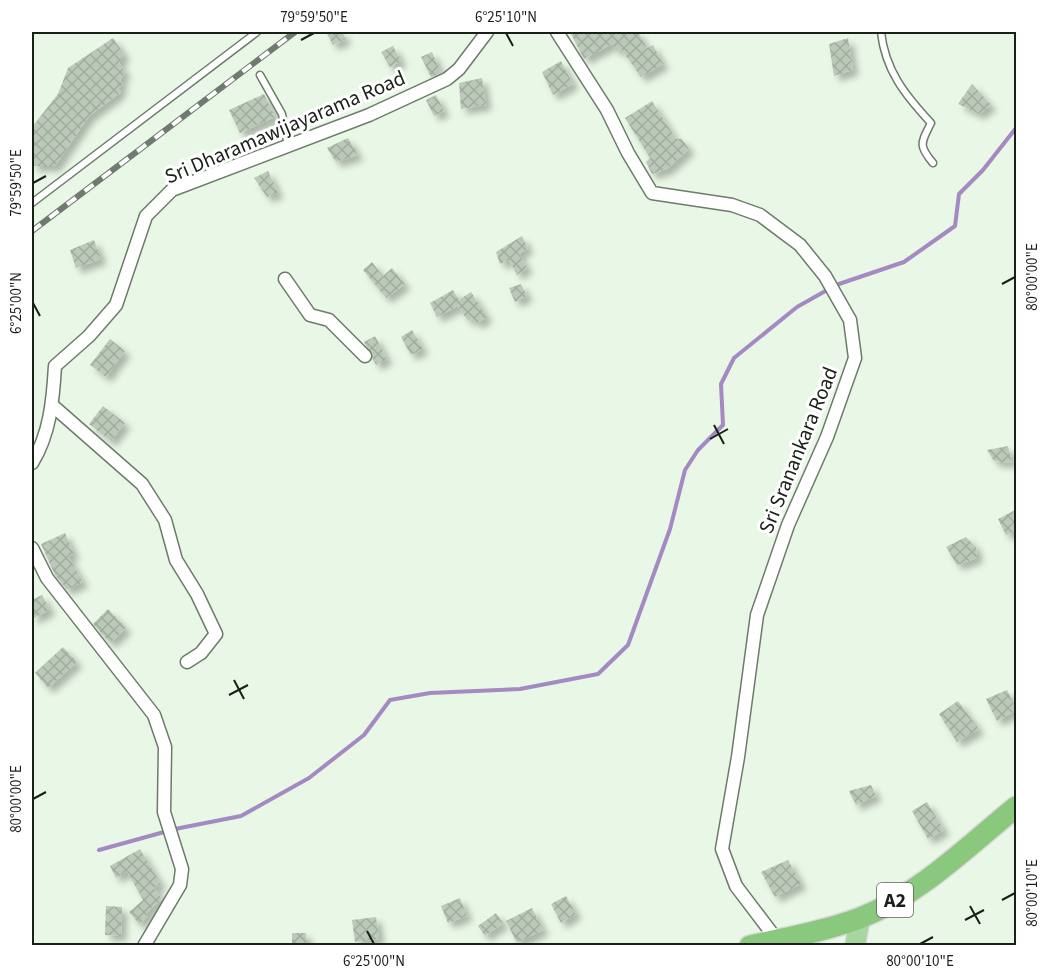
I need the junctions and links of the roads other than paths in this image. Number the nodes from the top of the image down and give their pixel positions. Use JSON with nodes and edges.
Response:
{"nodes":[{"id":1,"x":257,"y":32,"type":"edge"},
{"id":2,"x":487,"y":32,"type":"edge"},
{"id":3,"x":557,"y":32,"type":"edge"},
{"id":4,"x":881,"y":32,"type":"edge"},
{"id":5,"x":260,"y":75,"type":"dead end"},
{"id":6,"x":288,"y":146,"type":"junction"},
{"id":7,"x":933,"y":164,"type":"dead end"},
{"id":8,"x":32,"y":203,"type":"edge"},
{"id":9,"x":285,"y":279,"type":"dead end"},
{"id":10,"x":365,"y":356,"type":"dead end"},
{"id":11,"x":53,"y":406,"type":"junction"},
{"id":12,"x":32,"y":463,"type":"edge"},
{"id":13,"x":32,"y":548,"type":"edge"},
{"id":14,"x":187,"y":662,"type":"dead end"},
{"id":15,"x":1017,"y":807,"type":"edge"},
{"id":16,"x":860,"y":918,"type":"junction"},
{"id":17,"x":777,"y":940,"type":"junction"},
{"id":18,"x":144,"y":945,"type":"edge"},
{"id":19,"x":750,"y":945,"type":"edge"},
{"id":20,"x":855,"y":945,"type":"edge"}],
"edges":[{"from":1,"to":8,"type":"lane"},
{"from":2,"to":6,"type":"street","name":"Sri Dharamawijayarama Road"},
{"from":3,"to":17,"type":"street","name":"Sri Sranankara Road"},
{"from":4,"to":7,"type":"lane"},
{"from":5,"to":6,"type":"lane"},
{"from":6,"to":11,"type":"street","name":"Sri Dharamawijayarama Road"},
{"from":9,"to":10,"type":"street"},
{"from":11,"to":12,"type":"street","name":"Sri Dharamawijayarama Road"},
{"from":11,"to":14,"type":"street"},
{"from":13,"to":18,"type":"street"},
{"from":15,"to":16,"type":"highway","number":"A2"},
{"from":16,"to":17,"type":"highway","number":"A2"},
{"from":16,"to":20,"type":"main road"},
{"from":17,"to":19,"type":"highway","number":"A2"}]}
